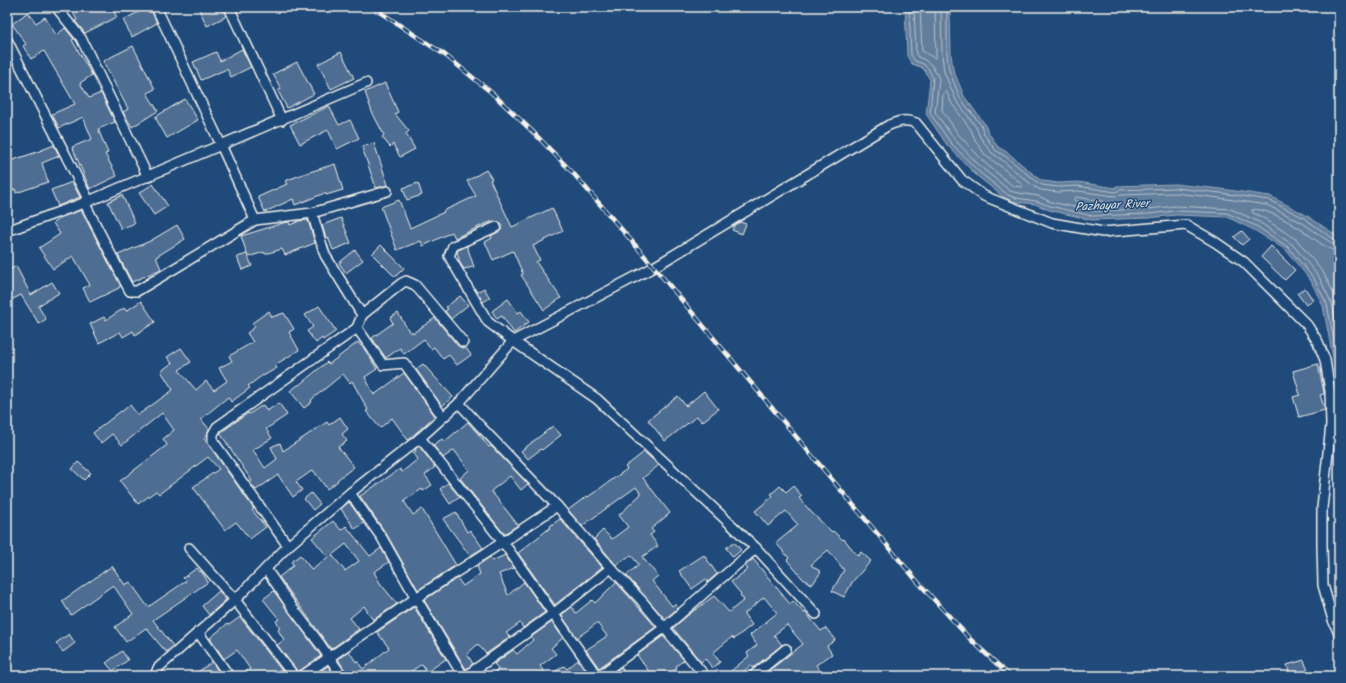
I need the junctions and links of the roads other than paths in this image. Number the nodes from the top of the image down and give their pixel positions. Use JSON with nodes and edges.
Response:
{"nodes":[{"id":1,"x":56,"y":7,"type":"edge"},
{"id":2,"x":156,"y":7,"type":"edge"},
{"id":3,"x":229,"y":7,"type":"edge"},
{"id":4,"x":7,"y":40,"type":"edge"},
{"id":5,"x":366,"y":83,"type":"dead end"},
{"id":6,"x":282,"y":120,"type":"junction"},
{"id":7,"x":221,"y":145,"type":"junction"},
{"id":8,"x":148,"y":177,"type":"junction"},
{"id":9,"x":387,"y":191,"type":"dead end"},
{"id":10,"x":86,"y":202,"type":"junction"},
{"id":11,"x":312,"y":213,"type":"junction"},
{"id":12,"x":255,"y":220,"type":"junction"},
{"id":13,"x":496,"y":227,"type":"dead end"},
{"id":14,"x":7,"y":231,"type":"edge"},
{"id":15,"x":362,"y":315,"type":"junction"},
{"id":16,"x":357,"y":328,"type":"junction"},
{"id":17,"x":513,"y":341,"type":"junction"},
{"id":18,"x":463,"y":342,"type":"dead end"},
{"id":19,"x":459,"y":403,"type":"junction"},
{"id":20,"x":443,"y":417,"type":"junction"},
{"id":21,"x":420,"y":438,"type":"junction"},
{"id":22,"x":350,"y":493,"type":"junction"},
{"id":23,"x":557,"y":506,"type":"junction"},
{"id":24,"x":503,"y":542,"type":"junction"},
{"id":25,"x":288,"y":546,"type":"junction"},
{"id":26,"x":189,"y":548,"type":"dead end"},
{"id":27,"x":756,"y":548,"type":"junction"},
{"id":28,"x":611,"y":568,"type":"junction"},
{"id":29,"x":266,"y":569,"type":"junction"},
{"id":30,"x":416,"y":598,"type":"junction"},
{"id":31,"x":235,"y":600,"type":"junction"},
{"id":32,"x":552,"y":614,"type":"junction"},
{"id":33,"x":816,"y":614,"type":"dead end"},
{"id":34,"x":664,"y":628,"type":"junction"},
{"id":35,"x":198,"y":632,"type":"junction"},
{"id":36,"x":1339,"y":634,"type":"edge"},
{"id":37,"x":786,"y":649,"type":"dead end"},
{"id":38,"x":329,"y":657,"type":"junction"},
{"id":39,"x":155,"y":676,"type":"edge"},
{"id":40,"x":229,"y":676,"type":"edge"},
{"id":41,"x":294,"y":676,"type":"edge"},
{"id":42,"x":302,"y":676,"type":"edge"},
{"id":43,"x":342,"y":676,"type":"edge"},
{"id":44,"x":464,"y":676,"type":"edge"},
{"id":45,"x":598,"y":676,"type":"edge"},
{"id":46,"x":705,"y":676,"type":"edge"},
{"id":47,"x":753,"y":676,"type":"edge"}],
"edges":[{"from":1,"to":8,"type":"street"},
{"from":2,"to":7,"type":"street"},
{"from":3,"to":6,"type":"street"},
{"from":4,"to":10,"type":"street"},
{"from":5,"to":6,"type":"street"},
{"from":6,"to":7,"type":"street"},
{"from":7,"to":8,"type":"street"},
{"from":7,"to":12,"type":"street"},
{"from":8,"to":10,"type":"street"},
{"from":9,"to":11,"type":"street"},
{"from":10,"to":12,"type":"street"},
{"from":10,"to":14,"type":"street"},
{"from":11,"to":12,"type":"street"},
{"from":11,"to":15,"type":"street"},
{"from":13,"to":17,"type":"street"},
{"from":15,"to":16,"type":"street"},
{"from":15,"to":18,"type":"street"},
{"from":16,"to":20,"type":"street"},
{"from":16,"to":25,"type":"street"},
{"from":17,"to":19,"type":"street"},
{"from":17,"to":27,"type":"street"},
{"from":17,"to":36,"type":"street"},
{"from":19,"to":20,"type":"street"},
{"from":19,"to":23,"type":"street"},
{"from":20,"to":21,"type":"street"},
{"from":21,"to":22,"type":"street"},
{"from":21,"to":24,"type":"street"},
{"from":22,"to":25,"type":"street"},
{"from":22,"to":30,"type":"street"},
{"from":23,"to":24,"type":"street"},
{"from":23,"to":28,"type":"street"},
{"from":24,"to":30,"type":"street"},
{"from":24,"to":32,"type":"street"},
{"from":25,"to":29,"type":"street"},
{"from":26,"to":31,"type":"street"},
{"from":27,"to":33,"type":"street"},
{"from":27,"to":34,"type":"street"},
{"from":28,"to":32,"type":"street"},
{"from":28,"to":34,"type":"street"},
{"from":29,"to":31,"type":"street"},
{"from":29,"to":38,"type":"street"},
{"from":30,"to":38,"type":"street"},
{"from":30,"to":44,"type":"street"},
{"from":31,"to":35,"type":"street"},
{"from":31,"to":41,"type":"street"},
{"from":32,"to":44,"type":"street"},
{"from":32,"to":45,"type":"street"},
{"from":34,"to":45,"type":"street"},
{"from":34,"to":46,"type":"street"},
{"from":35,"to":39,"type":"street"},
{"from":35,"to":40,"type":"street"},
{"from":37,"to":47,"type":"street"},
{"from":38,"to":42,"type":"street"},
{"from":38,"to":43,"type":"street"}]}
